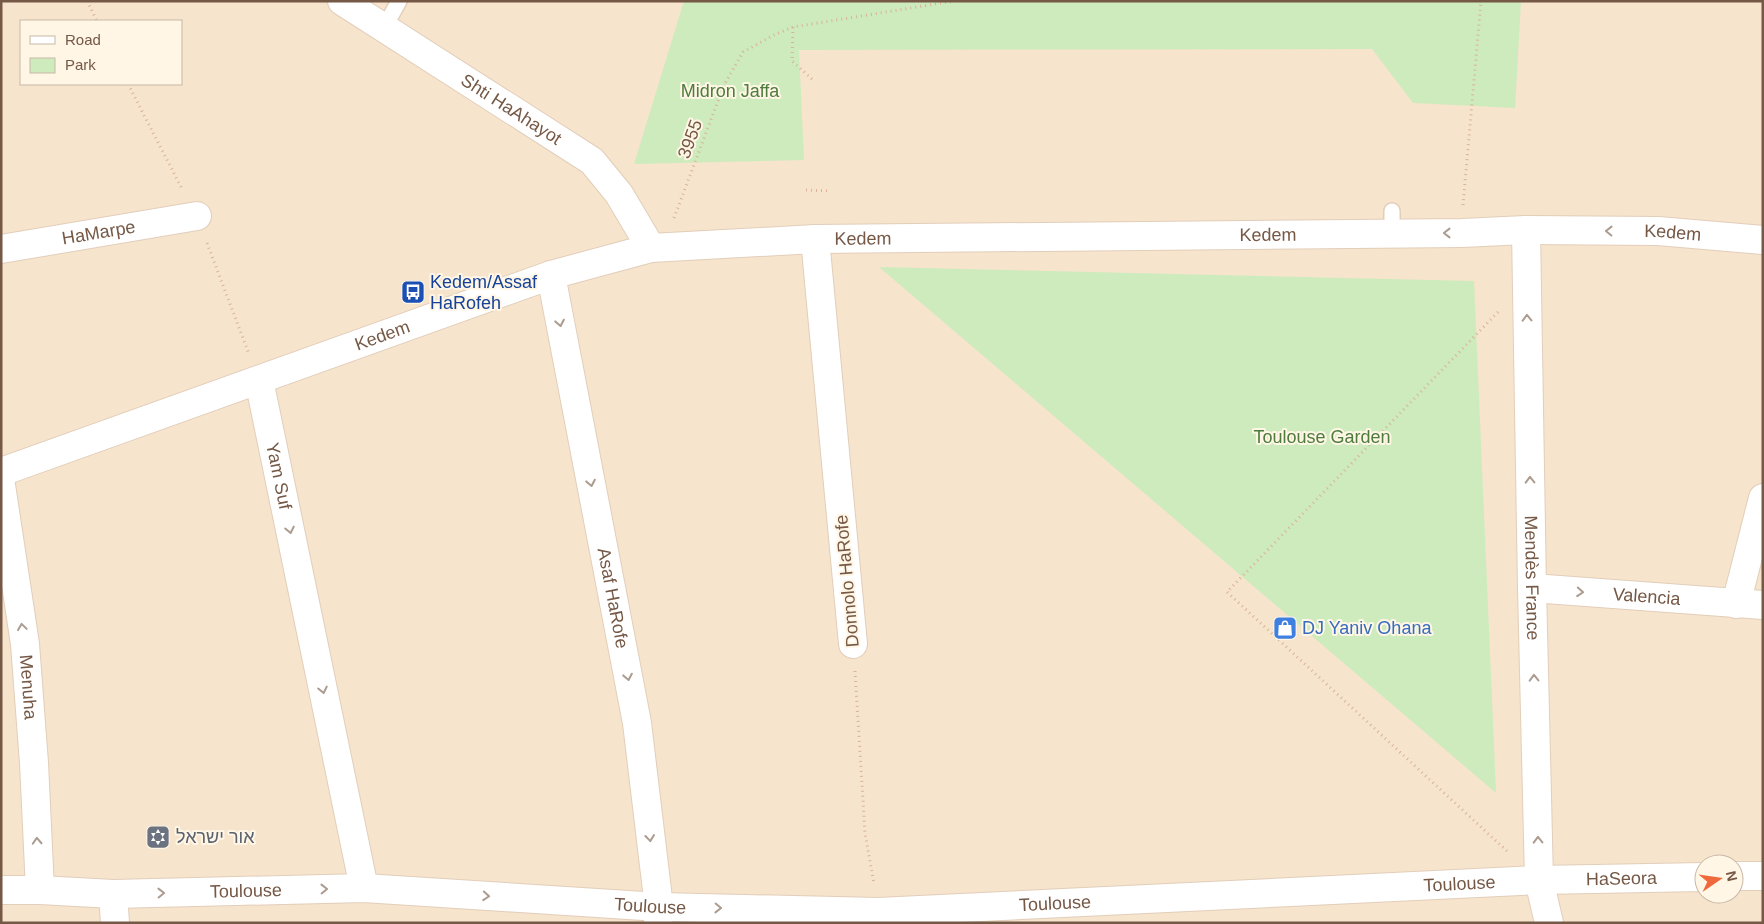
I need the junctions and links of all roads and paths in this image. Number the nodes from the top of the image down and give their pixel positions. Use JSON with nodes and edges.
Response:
{"nodes":[{"id":1,"x":86,"y":1,"type":"edge"},
{"id":2,"x":342,"y":1,"type":"edge"},
{"id":3,"x":399,"y":1,"type":"edge"},
{"id":4,"x":954,"y":1,"type":"edge"},
{"id":5,"x":1481,"y":1,"type":"edge"},
{"id":6,"x":96,"y":20,"type":"edge"},
{"id":7,"x":384,"y":28,"type":"junction"},
{"id":8,"x":793,"y":28,"type":"junction"},
{"id":9,"x":813,"y":80,"type":"dead end"},
{"id":10,"x":129,"y":85,"type":"edge"},
{"id":11,"x":806,"y":190,"type":"dead end"},
{"id":12,"x":832,"y":191,"type":"dead end"},
{"id":13,"x":197,"y":216,"type":"junction"},
{"id":14,"x":1526,"y":230,"type":"junction"},
{"id":15,"x":1462,"y":233,"type":"junction"},
{"id":16,"x":816,"y":239,"type":"junction"},
{"id":17,"x":1763,"y":240,"type":"edge"},
{"id":18,"x":659,"y":247,"type":"junction"},
{"id":19,"x":1,"y":248,"type":"edge"},
{"id":20,"x":551,"y":275,"type":"junction"},
{"id":21,"x":1526,"y":283,"type":"junction"},
{"id":22,"x":259,"y":380,"type":"junction"},
{"id":23,"x":1,"y":472,"type":"edge"},
{"id":24,"x":1,"y":485,"type":"edge"},
{"id":25,"x":1763,"y":498,"type":"edge"},
{"id":26,"x":1532,"y":588,"type":"junction"},
{"id":27,"x":1736,"y":604,"type":"junction"},
{"id":28,"x":1763,"y":605,"type":"edge"},
{"id":29,"x":853,"y":644,"type":"joint"},
{"id":30,"x":1744,"y":876,"type":"edge"},
{"id":31,"x":1763,"y":876,"type":"edge"},
{"id":32,"x":1694,"y":877,"type":"edge"},
{"id":33,"x":1539,"y":880,"type":"junction"},
{"id":34,"x":364,"y":888,"type":"junction"},
{"id":35,"x":1,"y":890,"type":"edge"},
{"id":36,"x":40,"y":890,"type":"junction"},
{"id":37,"x":113,"y":894,"type":"junction"},
{"id":38,"x":658,"y":915,"type":"edge"},
{"id":39,"x":879,"y":917,"type":"edge"},
{"id":40,"x":115,"y":923,"type":"edge"},
{"id":41,"x":1549,"y":923,"type":"edge"}],
"edges":[{"from":1,"to":6,"type":"path"},
{"from":2,"to":7,"type":"street","name":"Shti HaAhayot"},
{"from":3,"to":7,"type":"lane"},
{"from":4,"to":8,"type":"path","name":"3955"},
{"from":5,"to":15,"type":"path"},
{"from":7,"to":18,"type":"street","name":"Shti HaAhayot"},
{"from":8,"to":9,"type":"path"},
{"from":8,"to":18,"type":"path","name":"3955"},
{"from":10,"to":13,"type":"path"},
{"from":11,"to":12,"type":"path"},
{"from":13,"to":19,"type":"street","name":"HaMarpe"},
{"from":13,"to":22,"type":"path"},
{"from":14,"to":15,"type":"street","name":"Kedem"},
{"from":17,"to":14,"type":"street","name":"Kedem","one_way":true},
{"from":14,"to":21,"type":"street","name":"Mendès France"},
{"from":15,"to":16,"type":"street","name":"Kedem","one_way":true},
{"from":16,"to":18,"type":"street","name":"Kedem"},
{"from":16,"to":29,"type":"street","name":"Donnolo HaRofe"},
{"from":18,"to":20,"type":"street","name":"Kedem"},
{"from":20,"to":22,"type":"street","name":"Kedem"},
{"from":20,"to":38,"type":"street","name":"Asaf HaRofe","one_way":true},
{"from":26,"to":21,"type":"street","name":"Mendès France","one_way":true},
{"from":21,"to":33,"type":"path"},
{"from":22,"to":23,"type":"street","name":"Kedem"},
{"from":22,"to":34,"type":"street","name":"Yam Suf","one_way":true},
{"from":36,"to":24,"type":"street","name":"Menuha","one_way":true},
{"from":25,"to":27,"type":"street"},
{"from":26,"to":27,"type":"street","name":"Valencia","one_way":true},
{"from":33,"to":26,"type":"street","name":"Mendès France","one_way":true},
{"from":27,"to":28,"type":"street","name":"Valencia"},
{"from":29,"to":39,"type":"path","name":"Donnolo HaRofe"},
{"from":30,"to":31,"type":"street"},
{"from":32,"to":33,"type":"street","name":"HaSeora"},
{"from":33,"to":39,"type":"street","name":"Toulouse"},
{"from":33,"to":41,"type":"street","name":"Mendès France"},
{"from":37,"to":34,"type":"street","name":"Toulouse","one_way":true},
{"from":34,"to":38,"type":"street","name":"Toulouse","one_way":true},
{"from":35,"to":36,"type":"street","name":"Toulouse"},
{"from":36,"to":37,"type":"street","name":"Toulouse"},
{"from":37,"to":40,"type":"street"},
{"from":38,"to":39,"type":"street","name":"Toulouse","one_way":true}]}
